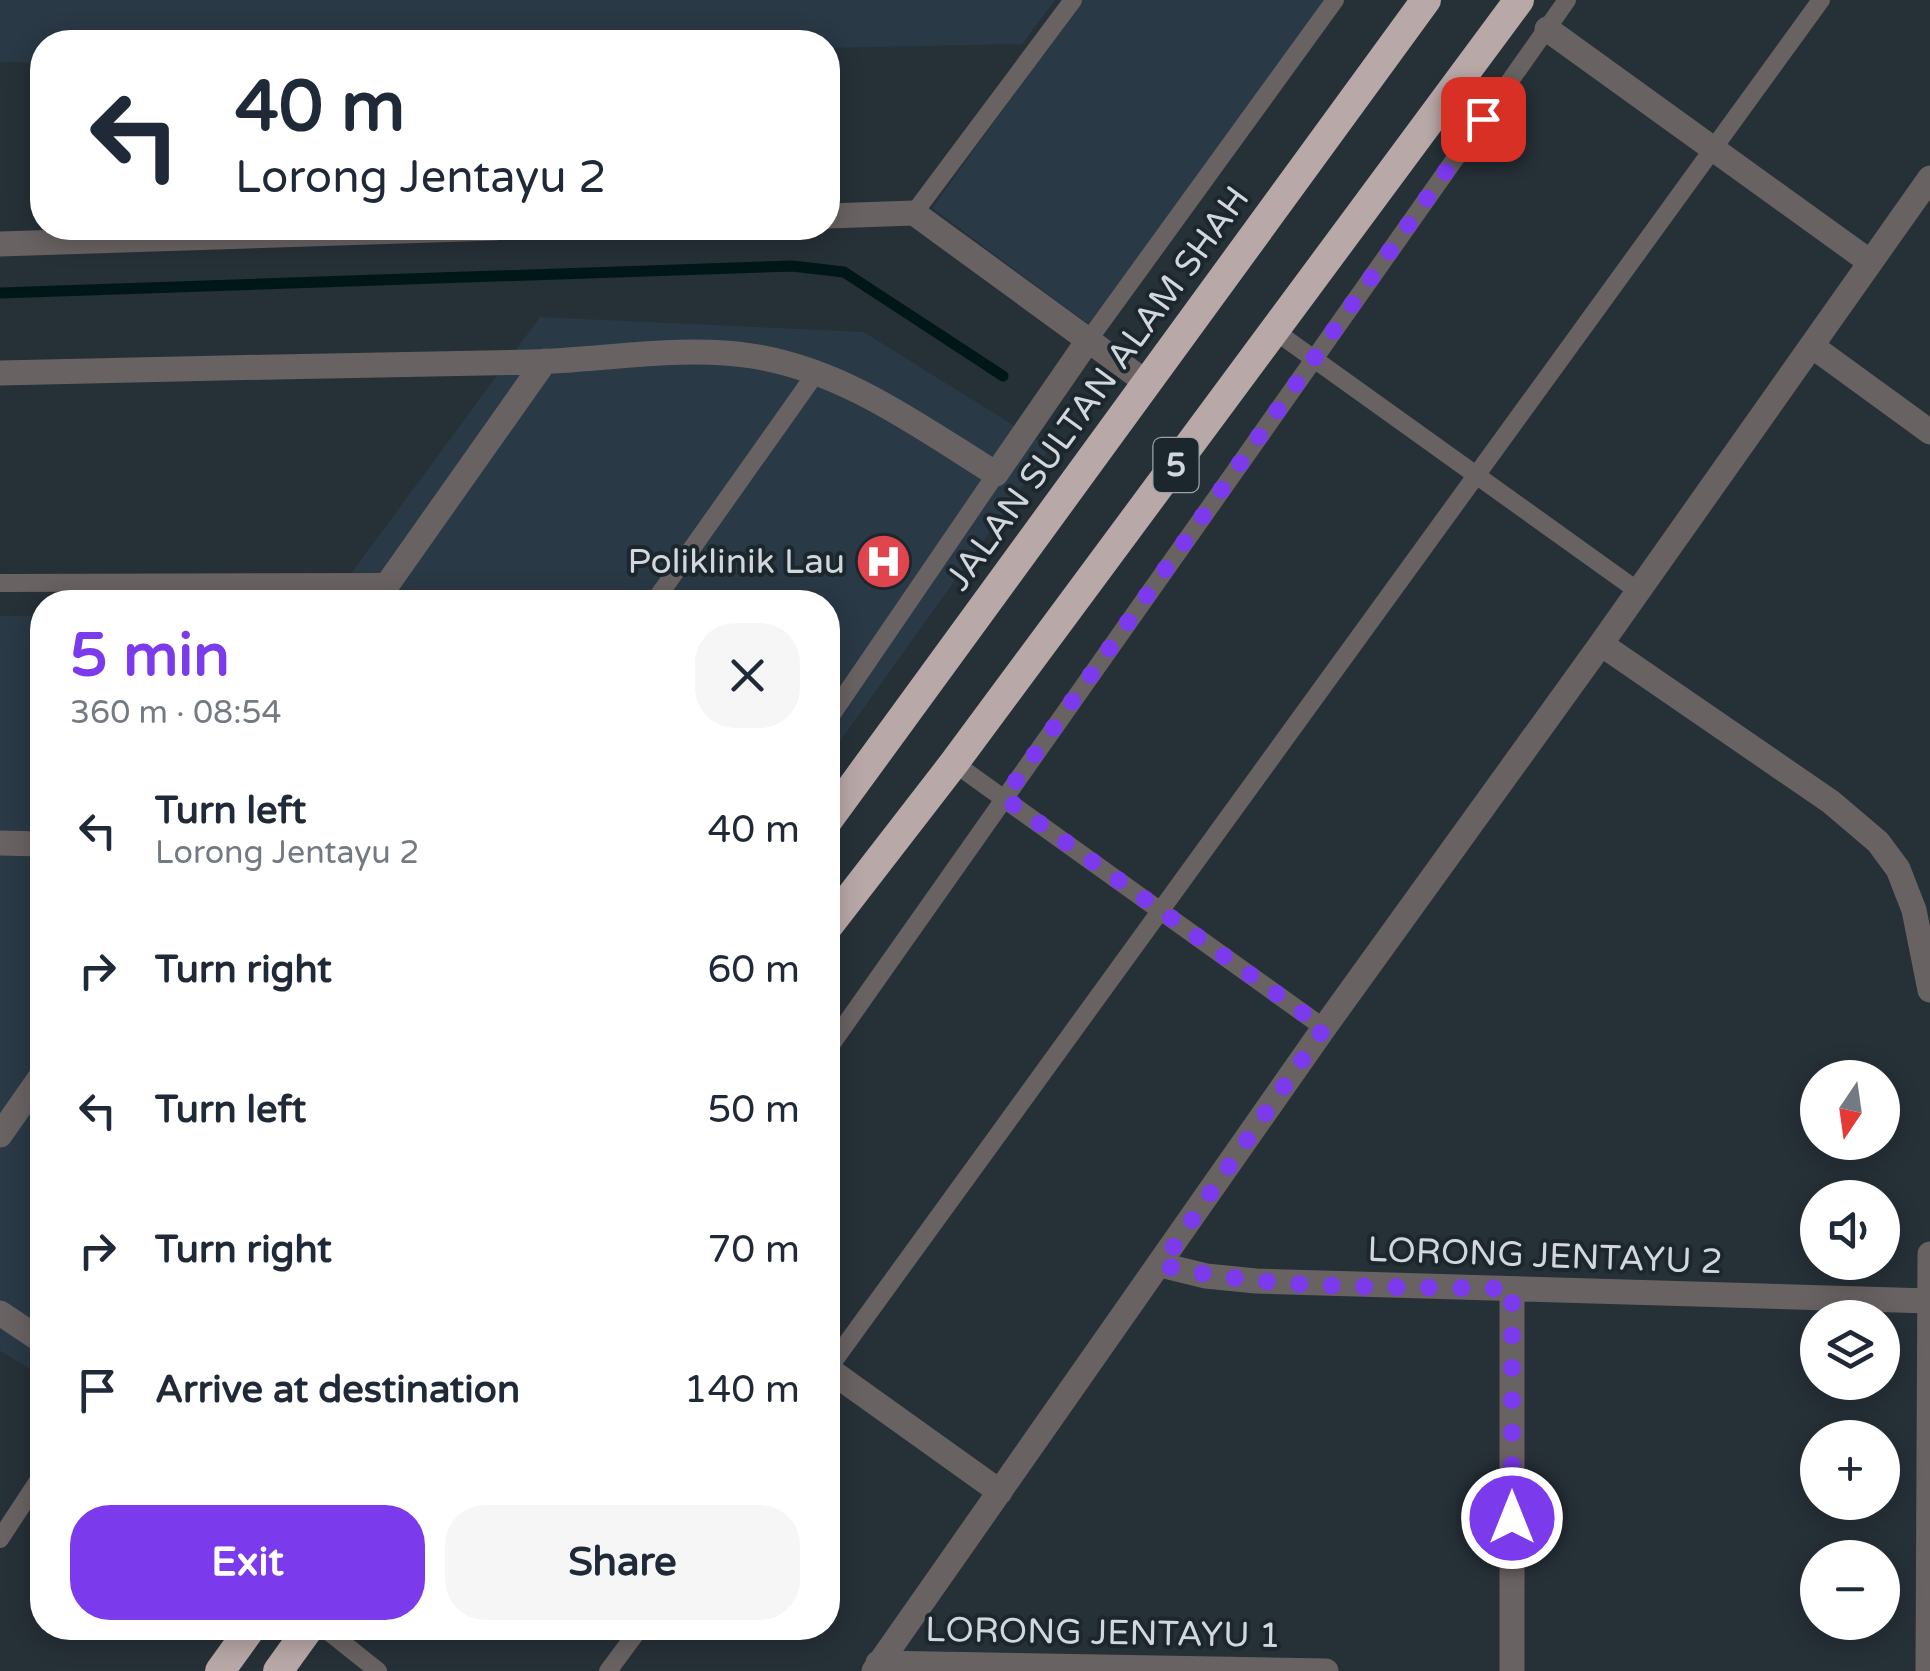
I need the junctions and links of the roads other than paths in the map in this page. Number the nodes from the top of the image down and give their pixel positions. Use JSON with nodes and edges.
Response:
{"nodes":[{"id":1,"x":1073,"y":0,"type":"edge"},
{"id":2,"x":1335,"y":0,"type":"edge"},
{"id":3,"x":1426,"y":0,"type":"edge"},
{"id":4,"x":1519,"y":0,"type":"edge"},
{"id":5,"x":1568,"y":0,"type":"edge"},
{"id":6,"x":1821,"y":0,"type":"edge"},
{"id":7,"x":1547,"y":29,"type":"junction"},
{"id":8,"x":1712,"y":149,"type":"junction"},
{"id":9,"x":1930,"y":178,"type":"edge"},
{"id":10,"x":914,"y":213,"type":"junction"},
{"id":11,"x":840,"y":216,"type":"edge"},
{"id":12,"x":124,"y":240,"type":"edge"},
{"id":13,"x":0,"y":244,"type":"edge"},
{"id":14,"x":1870,"y":262,"type":"junction"},
{"id":15,"x":1276,"y":331,"type":"junction"},
{"id":16,"x":1087,"y":342,"type":"junction"},
{"id":17,"x":1812,"y":346,"type":"junction"},
{"id":18,"x":1312,"y":358,"type":"junction"},
{"id":19,"x":545,"y":362,"type":"junction"},
{"id":20,"x":0,"y":373,"type":"edge"},
{"id":21,"x":816,"y":373,"type":"junction"},
{"id":22,"x":1147,"y":383,"type":"junction"},
{"id":23,"x":1930,"y":432,"type":"edge"},
{"id":24,"x":996,"y":474,"type":"junction"},
{"id":25,"x":1476,"y":475,"type":"junction"},
{"id":26,"x":0,"y":583,"type":"edge"},
{"id":27,"x":297,"y":590,"type":"edge"},
{"id":28,"x":383,"y":590,"type":"edge"},
{"id":29,"x":662,"y":590,"type":"edge"},
{"id":30,"x":1638,"y":591,"type":"junction"},
{"id":31,"x":1601,"y":644,"type":"junction"},
{"id":32,"x":840,"y":702,"type":"edge"},
{"id":33,"x":954,"y":762,"type":"junction"},
{"id":34,"x":1004,"y":798,"type":"junction"},
{"id":35,"x":840,"y":804,"type":"edge"},
{"id":36,"x":0,"y":844,"type":"edge"},
{"id":37,"x":30,"y":844,"type":"edge"},
{"id":38,"x":840,"y":910,"type":"edge"},
{"id":39,"x":1160,"y":910,"type":"junction"},
{"id":40,"x":1930,"y":990,"type":"edge"},
{"id":41,"x":1324,"y":1028,"type":"junction"},
{"id":42,"x":840,"y":1032,"type":"edge"},
{"id":43,"x":30,"y":1092,"type":"edge"},
{"id":44,"x":0,"y":1136,"type":"edge"},
{"id":45,"x":1930,"y":1254,"type":"edge"},
{"id":46,"x":1161,"y":1265,"type":"junction"},
{"id":47,"x":1512,"y":1289,"type":"junction"},
{"id":48,"x":1930,"y":1301,"type":"edge"},
{"id":49,"x":0,"y":1313,"type":"edge"},
{"id":50,"x":30,"y":1333,"type":"edge"},
{"id":51,"x":840,"y":1352,"type":"edge"},
{"id":52,"x":840,"y":1378,"type":"edge"},
{"id":53,"x":1000,"y":1492,"type":"junction"},
{"id":54,"x":30,"y":1493,"type":"edge"},
{"id":55,"x":0,"y":1539,"type":"edge"},
{"id":56,"x":242,"y":1640,"type":"edge"},
{"id":57,"x":300,"y":1640,"type":"edge"},
{"id":58,"x":339,"y":1640,"type":"edge"},
{"id":59,"x":631,"y":1640,"type":"edge"},
{"id":60,"x":876,"y":1667,"type":"edge"},
{"id":61,"x":220,"y":1671,"type":"edge"},
{"id":62,"x":278,"y":1671,"type":"edge"},
{"id":63,"x":378,"y":1671,"type":"edge"},
{"id":64,"x":608,"y":1671,"type":"edge"},
{"id":65,"x":1326,"y":1671,"type":"edge"},
{"id":66,"x":1512,"y":1671,"type":"edge"},
{"id":67,"x":1928,"y":1671,"type":"edge"}],
"edges":[{"from":1,"to":10,"type":"lane"},
{"from":2,"to":16,"type":"lane"},
{"from":3,"to":22,"type":"highway","name":"JALAN SULTAN ALAM SHAH","number":"5"},
{"from":4,"to":15,"type":"highway","number":"5"},
{"from":5,"to":7,"type":"lane"},
{"from":6,"to":8,"type":"lane"},
{"from":7,"to":8,"type":"street"},
{"from":7,"to":18,"type":"lane"},
{"from":8,"to":14,"type":"street"},
{"from":8,"to":25,"type":"lane"},
{"from":9,"to":14,"type":"street"},
{"from":10,"to":11,"type":"street"},
{"from":10,"to":16,"type":"street"},
{"from":12,"to":13,"type":"street"},
{"from":14,"to":17,"type":"street"},
{"from":15,"to":18,"type":"lane"},
{"from":15,"to":33,"type":"highway","number":"5"},
{"from":16,"to":22,"type":"street"},
{"from":16,"to":24,"type":"street"},
{"from":17,"to":23,"type":"street"},
{"from":17,"to":30,"type":"street"},
{"from":18,"to":25,"type":"lane"},
{"from":18,"to":34,"type":"lane"},
{"from":19,"to":20,"type":"street"},
{"from":19,"to":21,"type":"street"},
{"from":19,"to":28,"type":"street"},
{"from":21,"to":24,"type":"street"},
{"from":21,"to":29,"type":"lane"},
{"from":22,"to":35,"type":"highway","name":"JALAN SULTAN ALAM SHAH","number":"5"},
{"from":24,"to":32,"type":"lane"},
{"from":25,"to":30,"type":"lane"},
{"from":25,"to":39,"type":"lane"},
{"from":26,"to":27,"type":"lane"},
{"from":30,"to":31,"type":"street"},
{"from":31,"to":40,"type":"street"},
{"from":31,"to":41,"type":"street"},
{"from":33,"to":34,"type":"lane"},
{"from":33,"to":38,"type":"highway","number":"5"},
{"from":34,"to":39,"type":"lane"},
{"from":34,"to":42,"type":"lane"},
{"from":36,"to":37,"type":"street"},
{"from":39,"to":41,"type":"lane"},
{"from":39,"to":51,"type":"lane"},
{"from":41,"to":46,"type":"street"},
{"from":43,"to":44,"type":"street"},
{"from":45,"to":48,"type":"street"},
{"from":46,"to":47,"type":"street","name":"LORONG JENTAYU 2"},
{"from":46,"to":53,"type":"street"},
{"from":47,"to":48,"type":"street","name":"LORONG JENTAYU 2"},
{"from":47,"to":66,"type":"street"},
{"from":48,"to":67,"type":"street"},
{"from":49,"to":50,"type":"street"},
{"from":52,"to":53,"type":"street"},
{"from":53,"to":60,"type":"street"},
{"from":54,"to":55,"type":"lane"},
{"from":56,"to":61,"type":"highway"},
{"from":57,"to":62,"type":"highway"},
{"from":58,"to":63,"type":"lane"},
{"from":59,"to":64,"type":"lane"},
{"from":60,"to":65,"type":"street","name":"LORONG JENTAYU 1"}]}
